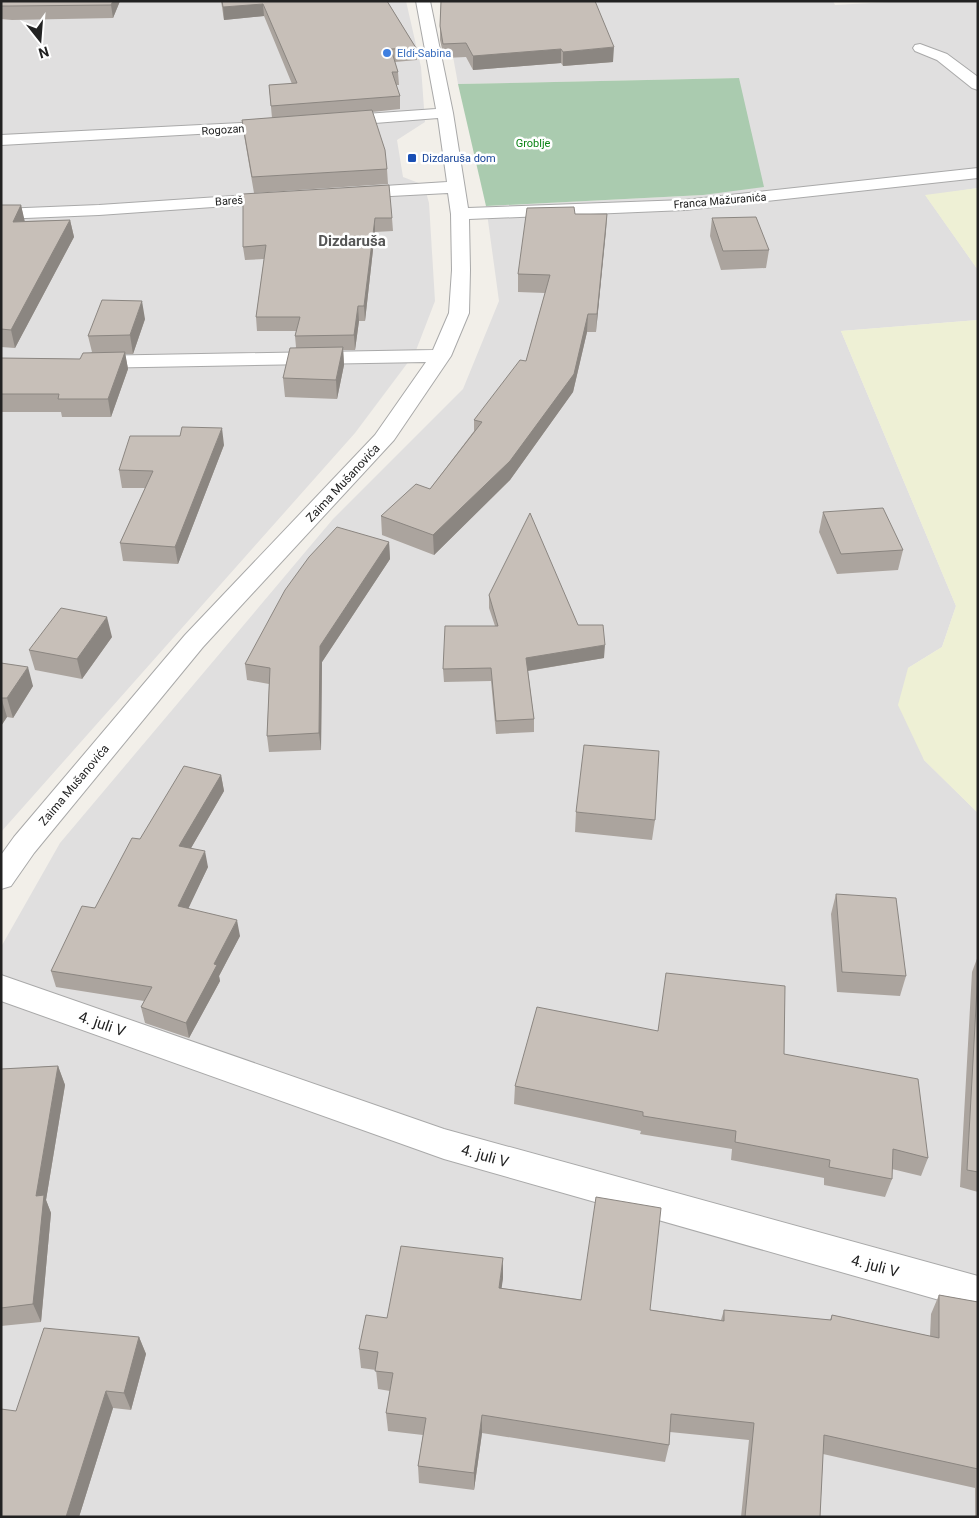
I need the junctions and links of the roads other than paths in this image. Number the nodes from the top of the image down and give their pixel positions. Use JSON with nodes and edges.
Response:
{"nodes":[{"id":1,"x":423,"y":1,"type":"edge"},
{"id":2,"x":920,"y":48,"type":"dead end"},
{"id":3,"x":978,"y":85,"type":"edge"},
{"id":4,"x":444,"y":113,"type":"junction"},
{"id":5,"x":319,"y":123,"type":"edge"},
{"id":6,"x":290,"y":125,"type":"edge"},
{"id":7,"x":1,"y":140,"type":"edge"},
{"id":8,"x":978,"y":173,"type":"edge"},
{"id":9,"x":456,"y":186,"type":"junction"},
{"id":10,"x":337,"y":194,"type":"edge"},
{"id":11,"x":298,"y":197,"type":"edge"},
{"id":12,"x":1,"y":214,"type":"edge"},
{"id":13,"x":460,"y":214,"type":"junction"},
{"id":14,"x":441,"y":356,"type":"junction"},
{"id":15,"x":71,"y":362,"type":"edge"},
{"id":16,"x":1,"y":878,"type":"edge"},
{"id":17,"x":1,"y":988,"type":"edge"},
{"id":18,"x":978,"y":1294,"type":"edge"}],
"edges":[{"from":1,"to":4,"type":"street","name":"Zaima Mušanovića"},
{"from":2,"to":3,"type":"street"},
{"from":4,"to":5,"type":"street"},
{"from":4,"to":9,"type":"street","name":"Zaima Mušanovića"},
{"from":6,"to":7,"type":"street","name":"Rogozan"},
{"from":8,"to":13,"type":"street","name":"Franca Mažuranića"},
{"from":9,"to":10,"type":"street"},
{"from":9,"to":13,"type":"street","name":"Zaima Mušanovića"},
{"from":11,"to":12,"type":"street","name":"Bareš"},
{"from":13,"to":14,"type":"street","name":"Zaima Mušanovića"},
{"from":14,"to":15,"type":"street"},
{"from":14,"to":16,"type":"street","name":"Zaima Mušanovića"},
{"from":17,"to":18,"type":"street","name":"4. juli V"}]}
